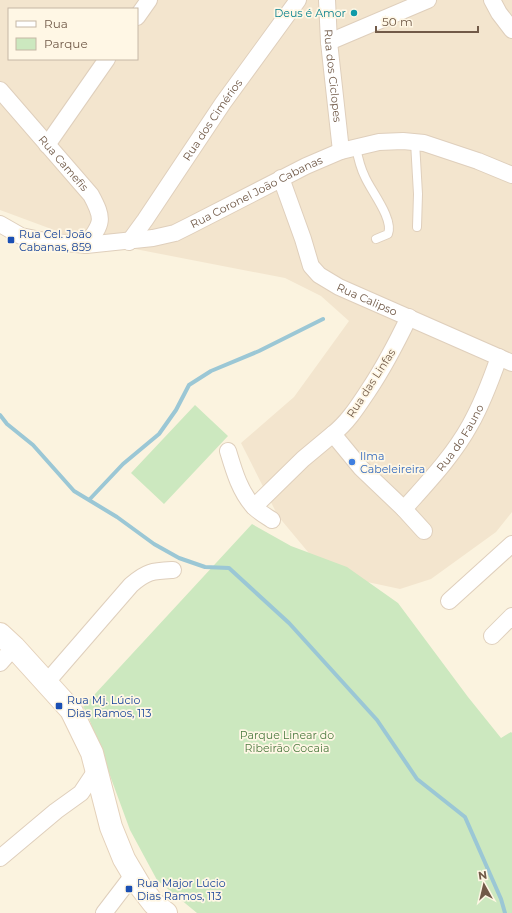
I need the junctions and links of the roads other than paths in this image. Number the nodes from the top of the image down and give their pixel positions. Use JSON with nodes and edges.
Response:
{"nodes":[{"id":1,"x":149,"y":0,"type":"edge"},
{"id":2,"x":298,"y":0,"type":"edge"},
{"id":3,"x":327,"y":0,"type":"edge"},
{"id":4,"x":428,"y":0,"type":"edge"},
{"id":5,"x":492,"y":0,"type":"edge"},
{"id":6,"x":138,"y":16,"type":"edge"},
{"id":7,"x":512,"y":30,"type":"edge"},
{"id":8,"x":329,"y":42,"type":"junction"},
{"id":9,"x":106,"y":60,"type":"edge"},
{"id":10,"x":0,"y":90,"type":"edge"},
{"id":11,"x":415,"y":142,"type":"junction"},
{"id":12,"x":47,"y":145,"type":"junction"},
{"id":13,"x":356,"y":147,"type":"junction"},
{"id":14,"x":340,"y":151,"type":"junction"},
{"id":15,"x":512,"y":175,"type":"edge"},
{"id":16,"x":281,"y":178,"type":"junction"},
{"id":17,"x":0,"y":224,"type":"edge"},
{"id":18,"x":417,"y":227,"type":"dead end"},
{"id":19,"x":376,"y":239,"type":"dead end"},
{"id":20,"x":129,"y":242,"type":"junction"},
{"id":21,"x":86,"y":245,"type":"junction"},
{"id":22,"x":409,"y":317,"type":"junction"},
{"id":23,"x":506,"y":360,"type":"edge"},
{"id":24,"x":333,"y":434,"type":"junction"},
{"id":25,"x":228,"y":451,"type":"dead end"},
{"id":26,"x":254,"y":507,"type":"junction"},
{"id":27,"x":404,"y":508,"type":"junction"},
{"id":28,"x":272,"y":520,"type":"dead end"},
{"id":29,"x":424,"y":531,"type":"dead end"},
{"id":30,"x":512,"y":544,"type":"edge"},
{"id":31,"x":173,"y":570,"type":"dead end"},
{"id":32,"x":449,"y":601,"type":"dead end"},
{"id":33,"x":512,"y":616,"type":"edge"},
{"id":34,"x":492,"y":636,"type":"dead end"},
{"id":35,"x":7,"y":640,"type":"edge"},
{"id":36,"x":0,"y":663,"type":"edge"},
{"id":37,"x":46,"y":683,"type":"junction"},
{"id":38,"x":97,"y":769,"type":"junction"},
{"id":39,"x":81,"y":793,"type":"junction"},
{"id":40,"x":104,"y":796,"type":"junction"},
{"id":41,"x":0,"y":858,"type":"edge"},
{"id":42,"x":133,"y":875,"type":"junction"},
{"id":43,"x":104,"y":913,"type":"edge"},
{"id":44,"x":166,"y":913,"type":"edge"}],
"edges":[{"from":1,"to":6,"type":"street"},
{"from":2,"to":20,"type":"street","name":"Rua dos Cimérios"},
{"from":3,"to":8,"type":"street","name":"Rua dos Ciclopes"},
{"from":4,"to":8,"type":"street"},
{"from":5,"to":7,"type":"street"},
{"from":8,"to":14,"type":"street","name":"Rua dos Ciclopes"},
{"from":9,"to":12,"type":"street"},
{"from":10,"to":12,"type":"street","name":"Rua Camefis"},
{"from":11,"to":13,"type":"street","name":"Rua Coronel João Cabanas"},
{"from":11,"to":15,"type":"street","name":"Rua Coronel João Cabanas"},
{"from":11,"to":18,"type":"lane"},
{"from":12,"to":21,"type":"street","name":"Rua Camefis"},
{"from":13,"to":14,"type":"street","name":"Rua Coronel João Cabanas"},
{"from":13,"to":19,"type":"lane"},
{"from":14,"to":16,"type":"street","name":"Rua Coronel João Cabanas"},
{"from":16,"to":20,"type":"street","name":"Rua Coronel João Cabanas"},
{"from":16,"to":22,"type":"street","name":"Rua Calipso"},
{"from":17,"to":21,"type":"street","name":"Rua Coronel João Cabanas"},
{"from":20,"to":21,"type":"street","name":"Rua Coronel João Cabanas"},
{"from":22,"to":23,"type":"street","name":"Rua Calipso"},
{"from":22,"to":24,"type":"street","name":"Rua das Linfas"},
{"from":23,"to":27,"type":"street","name":"Rua do Fauno"},
{"from":24,"to":26,"type":"street","name":"Rua das Linfas"},
{"from":24,"to":27,"type":"street"},
{"from":25,"to":26,"type":"street"},
{"from":26,"to":28,"type":"street"},
{"from":27,"to":29,"type":"street"},
{"from":30,"to":32,"type":"street"},
{"from":31,"to":37,"type":"street"},
{"from":33,"to":34,"type":"street"},
{"from":35,"to":36,"type":"street"},
{"from":35,"to":37,"type":"main road"},
{"from":37,"to":38,"type":"main road"},
{"from":38,"to":39,"type":"street"},
{"from":38,"to":40,"type":"main road"},
{"from":39,"to":40,"type":"street"},
{"from":39,"to":41,"type":"street"},
{"from":40,"to":42,"type":"main road"},
{"from":42,"to":43,"type":"street"},
{"from":42,"to":44,"type":"main road"}]}
